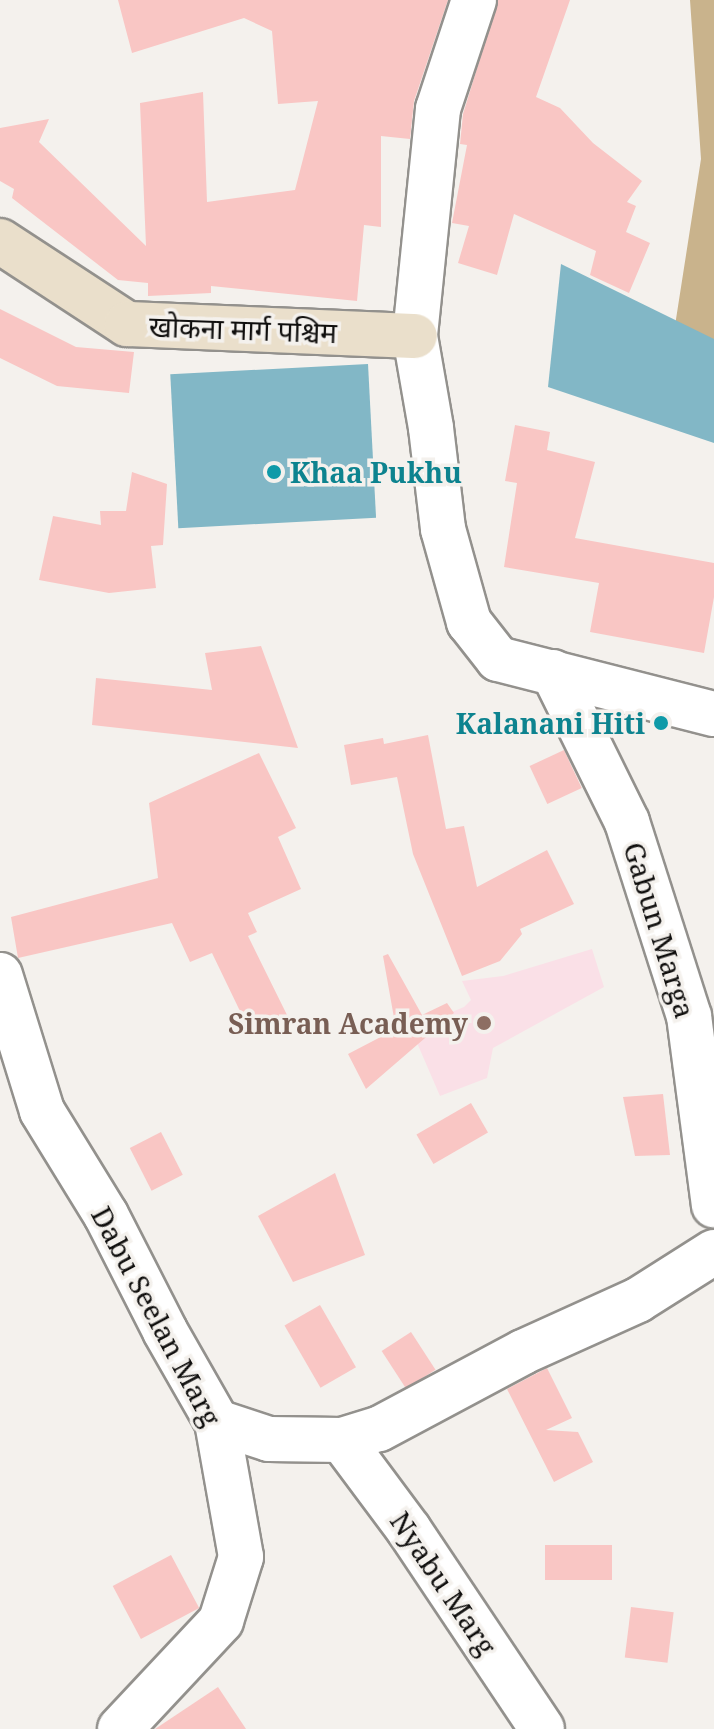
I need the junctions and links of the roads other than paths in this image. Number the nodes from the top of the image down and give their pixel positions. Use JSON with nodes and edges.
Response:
{"nodes":[{"id":1,"x":474,"y":0,"type":"edge"},
{"id":2,"x":0,"y":241,"type":"edge"},
{"id":3,"x":415,"y":336,"type":"junction"},
{"id":4,"x":553,"y":672,"type":"junction"},
{"id":5,"x":714,"y":714,"type":"edge"},
{"id":6,"x":0,"y":975,"type":"edge"},
{"id":7,"x":714,"y":1205,"type":"edge"},
{"id":8,"x":714,"y":1252,"type":"edge"},
{"id":9,"x":217,"y":1422,"type":"junction"},
{"id":10,"x":342,"y":1440,"type":"junction"},
{"id":11,"x":120,"y":1729,"type":"edge"},
{"id":12,"x":542,"y":1729,"type":"edge"}],
"edges":[{"from":1,"to":3,"type":"street"},
{"from":2,"to":3,"type":"street","name":"खोकना मार्ग पश्चिम"},
{"from":3,"to":4,"type":"street"},
{"from":4,"to":5,"type":"street"},
{"from":4,"to":7,"type":"street","name":"Gabun Marga"},
{"from":6,"to":9,"type":"street","name":"Dabu Seelan Marg"},
{"from":8,"to":10,"type":"street"},
{"from":9,"to":10,"type":"street"},
{"from":9,"to":11,"type":"street","name":"Dabu Seelan Marg"},
{"from":10,"to":12,"type":"street","name":"Nyabu Marg"}]}
